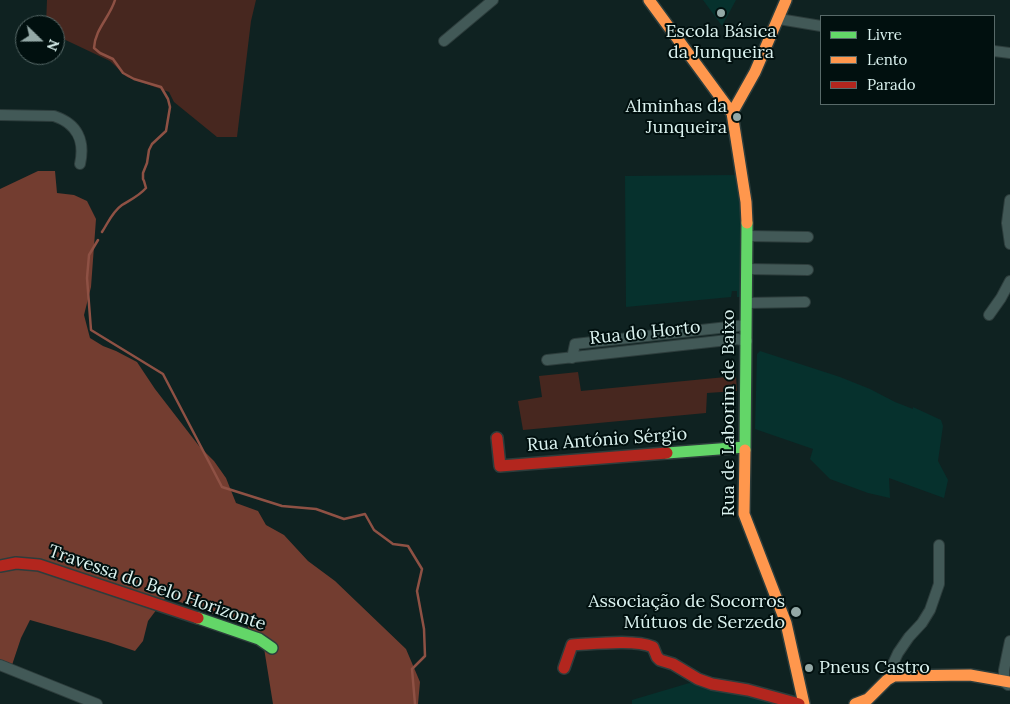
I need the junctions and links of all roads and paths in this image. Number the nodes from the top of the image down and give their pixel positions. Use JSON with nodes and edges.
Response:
{"nodes":[{"id":1,"x":493,"y":0,"type":"edge"},
{"id":2,"x":649,"y":0,"type":"edge"},
{"id":3,"x":786,"y":0,"type":"edge"},
{"id":4,"x":778,"y":19,"type":"junction"},
{"id":5,"x":820,"y":26,"type":"edge"},
{"id":6,"x":444,"y":41,"type":"dead end"},
{"id":7,"x":995,"y":51,"type":"edge"},
{"id":8,"x":1010,"y":53,"type":"edge"},
{"id":9,"x":732,"y":113,"type":"junction"},
{"id":10,"x":0,"y":115,"type":"edge"},
{"id":11,"x":80,"y":164,"type":"dead end"},
{"id":12,"x":1010,"y":200,"type":"edge"},
{"id":13,"x":747,"y":236,"type":"junction"},
{"id":14,"x":808,"y":237,"type":"dead end"},
{"id":15,"x":1010,"y":244,"type":"edge"},
{"id":16,"x":747,"y":269,"type":"junction"},
{"id":17,"x":808,"y":270,"type":"dead end"},
{"id":18,"x":1010,"y":281,"type":"edge"},
{"id":19,"x":805,"y":302,"type":"dead end"},
{"id":20,"x":746,"y":303,"type":"junction"},
{"id":21,"x":989,"y":315,"type":"dead end"},
{"id":22,"x":746,"y":325,"type":"junction"},
{"id":23,"x":746,"y":341,"type":"junction"},
{"id":24,"x":572,"y":358,"type":"junction"},
{"id":25,"x":547,"y":360,"type":"dead end"},
{"id":26,"x":496,"y":438,"type":"dead end"},
{"id":27,"x":746,"y":448,"type":"junction"},
{"id":28,"x":939,"y":545,"type":"dead end"},
{"id":29,"x":0,"y":566,"type":"edge"},
{"id":30,"x":1010,"y":641,"type":"edge"},
{"id":31,"x":272,"y":648,"type":"dead end"},
{"id":32,"x":0,"y":665,"type":"edge"},
{"id":33,"x":564,"y":668,"type":"dead end"},
{"id":34,"x":894,"y":676,"type":"junction"},
{"id":35,"x":1008,"y":684,"type":"edge"},
{"id":36,"x":97,"y":704,"type":"edge"},
{"id":37,"x":798,"y":704,"type":"edge"},
{"id":38,"x":804,"y":704,"type":"edge"},
{"id":39,"x":855,"y":704,"type":"edge"}],
"edges":[{"from":1,"to":6,"type":"street"},
{"from":2,"to":9,"type":"street"},
{"from":3,"to":4,"type":"street"},
{"from":4,"to":5,"type":"street"},
{"from":4,"to":9,"type":"street"},
{"from":7,"to":8,"type":"street"},
{"from":9,"to":13,"type":"street","name":"Rua de Laborim de Baixo"},
{"from":10,"to":11,"type":"street"},
{"from":12,"to":15,"type":"street"},
{"from":13,"to":14,"type":"street"},
{"from":13,"to":16,"type":"street","name":"Rua de Laborim de Baixo"},
{"from":16,"to":17,"type":"street"},
{"from":16,"to":20,"type":"street","name":"Rua de Laborim de Baixo"},
{"from":18,"to":21,"type":"street"},
{"from":19,"to":20,"type":"street"},
{"from":20,"to":22,"type":"street","name":"Rua de Laborim de Baixo"},
{"from":22,"to":23,"type":"street","name":"Rua de Laborim de Baixo"},
{"from":22,"to":24,"type":"street"},
{"from":23,"to":24,"type":"street","name":"Rua do Horto"},
{"from":23,"to":27,"type":"street","name":"Rua de Laborim de Baixo"},
{"from":24,"to":25,"type":"street","name":"Rua do Horto"},
{"from":26,"to":27,"type":"street","name":"Rua António Sérgio"},
{"from":27,"to":38,"type":"street","name":"Rua de Laborim de Baixo"},
{"from":28,"to":34,"type":"street"},
{"from":29,"to":31,"type":"street","name":"Travessa do Belo Horizonte"},
{"from":30,"to":35,"type":"street"},
{"from":32,"to":36,"type":"street"},
{"from":33,"to":37,"type":"street"},
{"from":34,"to":35,"type":"street"},
{"from":34,"to":39,"type":"street"}]}
